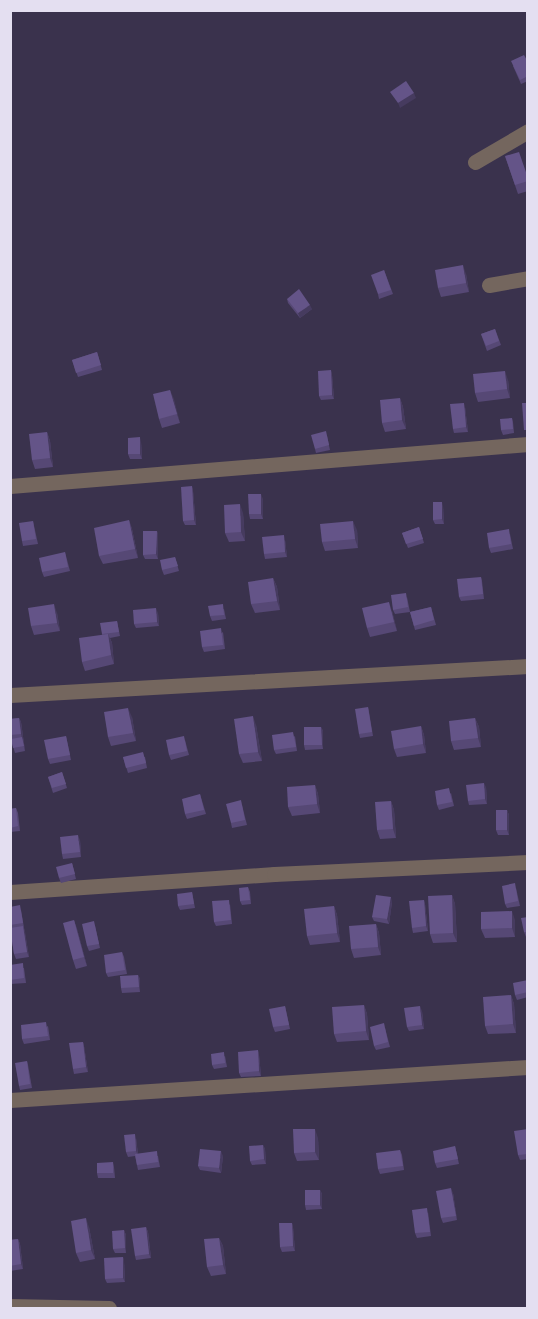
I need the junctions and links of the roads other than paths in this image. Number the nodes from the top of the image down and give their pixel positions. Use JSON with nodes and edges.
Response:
{"nodes":[{"id":1,"x":528,"y":130,"type":"edge"},
{"id":2,"x":475,"y":162,"type":"dead end"},
{"id":3,"x":528,"y":278,"type":"edge"},
{"id":4,"x":489,"y":285,"type":"dead end"},
{"id":5,"x":528,"y":444,"type":"edge"},
{"id":6,"x":10,"y":486,"type":"edge"},
{"id":7,"x":528,"y":666,"type":"edge"},
{"id":8,"x":10,"y":695,"type":"edge"},
{"id":9,"x":528,"y":862,"type":"edge"},
{"id":10,"x":10,"y":892,"type":"edge"},
{"id":11,"x":528,"y":1067,"type":"edge"},
{"id":12,"x":10,"y":1100,"type":"edge"},
{"id":13,"x":10,"y":1306,"type":"edge"},
{"id":14,"x":109,"y":1308,"type":"edge"}],
"edges":[{"from":1,"to":2,"type":"street"},
{"from":3,"to":4,"type":"street"},
{"from":5,"to":6,"type":"street"},
{"from":7,"to":8,"type":"street"},
{"from":9,"to":10,"type":"street"},
{"from":11,"to":12,"type":"street"},
{"from":13,"to":14,"type":"street"}]}
